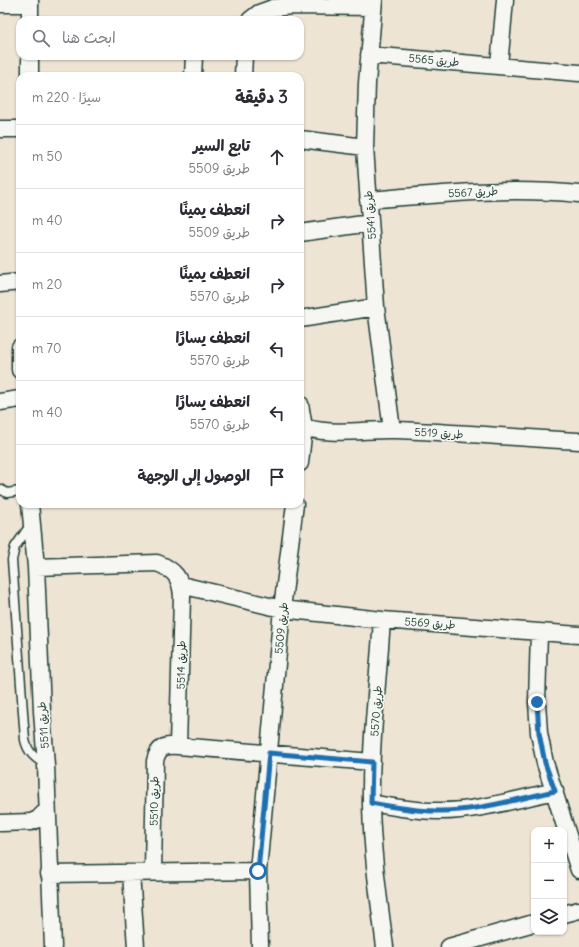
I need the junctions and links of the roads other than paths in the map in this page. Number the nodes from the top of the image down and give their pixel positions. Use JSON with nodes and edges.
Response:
{"nodes":[{"id":1,"x":505,"y":0,"type":"edge"},
{"id":2,"x":0,"y":4,"type":"edge"},
{"id":3,"x":374,"y":4,"type":"edge"},
{"id":4,"x":30,"y":8,"type":"edge"},
{"id":5,"x":255,"y":16,"type":"edge"},
{"id":6,"x":369,"y":55,"type":"junction"},
{"id":7,"x":30,"y":60,"type":"edge"},
{"id":8,"x":194,"y":60,"type":"edge"},
{"id":9,"x":244,"y":60,"type":"edge"},
{"id":10,"x":499,"y":66,"type":"junction"},
{"id":11,"x":30,"y":72,"type":"edge"},
{"id":12,"x":193,"y":72,"type":"edge"},
{"id":13,"x":243,"y":72,"type":"edge"},
{"id":14,"x":579,"y":73,"type":"edge"},
{"id":15,"x":0,"y":128,"type":"edge"},
{"id":16,"x":16,"y":129,"type":"edge"},
{"id":17,"x":304,"y":139,"type":"edge"},
{"id":18,"x":365,"y":147,"type":"junction"},
{"id":19,"x":579,"y":194,"type":"edge"},
{"id":20,"x":368,"y":200,"type":"junction"},
{"id":21,"x":370,"y":223,"type":"junction"},
{"id":22,"x":304,"y":232,"type":"edge"},
{"id":23,"x":16,"y":282,"type":"edge"},
{"id":24,"x":0,"y":284,"type":"edge"},
{"id":25,"x":376,"y":307,"type":"junction"},
{"id":26,"x":304,"y":318,"type":"edge"},
{"id":27,"x":16,"y":400,"type":"edge"},
{"id":28,"x":0,"y":402,"type":"edge"},
{"id":29,"x":304,"y":427,"type":"edge"},
{"id":30,"x":392,"y":430,"type":"junction"},
{"id":31,"x":579,"y":441,"type":"edge"},
{"id":32,"x":0,"y":489,"type":"edge"},
{"id":33,"x":16,"y":492,"type":"edge"},
{"id":34,"x":30,"y":508,"type":"edge"},
{"id":35,"x":295,"y":508,"type":"edge"},
{"id":36,"x":32,"y":523,"type":"junction"},
{"id":37,"x":36,"y":567,"type":"junction"},
{"id":38,"x":181,"y":585,"type":"junction"},
{"id":39,"x":282,"y":609,"type":"junction"},
{"id":40,"x":382,"y":620,"type":"junction"},
{"id":41,"x":539,"y":632,"type":"junction"},
{"id":42,"x":579,"y":635,"type":"edge"},
{"id":43,"x":178,"y":746,"type":"junction"},
{"id":44,"x":269,"y":753,"type":"junction"},
{"id":45,"x":372,"y":762,"type":"junction"},
{"id":46,"x":46,"y":766,"type":"junction"},
{"id":47,"x":555,"y":791,"type":"junction"},
{"id":48,"x":371,"y":803,"type":"junction"},
{"id":49,"x":48,"y":818,"type":"junction"},
{"id":50,"x":0,"y":823,"type":"edge"},
{"id":51,"x":0,"y":827,"type":"edge"},
{"id":52,"x":579,"y":870,"type":"edge"},
{"id":53,"x":258,"y":871,"type":"junction"},
{"id":54,"x":153,"y":872,"type":"junction"},
{"id":55,"x":131,"y":873,"type":"junction"},
{"id":56,"x":49,"y":874,"type":"junction"},
{"id":57,"x":579,"y":910,"type":"edge"},
{"id":58,"x":567,"y":913,"type":"edge"},
{"id":59,"x":531,"y":924,"type":"edge"},
{"id":60,"x":53,"y":947,"type":"edge"},
{"id":61,"x":136,"y":947,"type":"edge"},
{"id":62,"x":260,"y":947,"type":"edge"},
{"id":63,"x":385,"y":947,"type":"edge"},
{"id":64,"x":449,"y":947,"type":"edge"}],
"edges":[{"from":1,"to":10,"type":"street"},
{"from":2,"to":4,"type":"street"},
{"from":3,"to":5,"type":"street"},
{"from":3,"to":6,"type":"street","name":"طريق 5541"},
{"from":6,"to":10,"type":"street","name":"طريق 5565"},
{"from":6,"to":18,"type":"street","name":"طريق 5541"},
{"from":7,"to":11,"type":"street"},
{"from":8,"to":12,"type":"street"},
{"from":9,"to":13,"type":"street"},
{"from":10,"to":14,"type":"street","name":"طريق 5565"},
{"from":15,"to":16,"type":"street"},
{"from":17,"to":18,"type":"street"},
{"from":18,"to":20,"type":"street","name":"طريق 5541"},
{"from":19,"to":20,"type":"street","name":"طريق 5567"},
{"from":20,"to":21,"type":"street","name":"طريق 5541"},
{"from":21,"to":22,"type":"street"},
{"from":21,"to":25,"type":"street","name":"طريق 5541"},
{"from":23,"to":24,"type":"street"},
{"from":25,"to":26,"type":"street"},
{"from":25,"to":30,"type":"street","name":"طريق 5541"},
{"from":27,"to":28,"type":"street"},
{"from":29,"to":30,"type":"street","name":"طريق 5519"},
{"from":30,"to":31,"type":"street","name":"طريق 5519"},
{"from":32,"to":33,"type":"lane"},
{"from":34,"to":36,"type":"street","name":"طريق 5511"},
{"from":35,"to":39,"type":"street","name":"طريق 5509"},
{"from":36,"to":37,"type":"street","name":"طريق 5511"},
{"from":36,"to":46,"type":"lane"},
{"from":37,"to":38,"type":"street"},
{"from":37,"to":46,"type":"street","name":"طريق 5511"},
{"from":38,"to":39,"type":"street"},
{"from":38,"to":43,"type":"street","name":"طريق 5514"},
{"from":39,"to":40,"type":"street","name":"طريق 5569"},
{"from":39,"to":44,"type":"street","name":"طريق 5509"},
{"from":40,"to":41,"type":"street","name":"طريق 5569"},
{"from":40,"to":45,"type":"street","name":"طريق 5570"},
{"from":41,"to":42,"type":"street","name":"طريق 5569"},
{"from":41,"to":47,"type":"street"},
{"from":43,"to":44,"type":"street"},
{"from":43,"to":54,"type":"street","name":"طريق 5510"},
{"from":44,"to":45,"type":"street"},
{"from":44,"to":53,"type":"street","name":"طريق 5509"},
{"from":45,"to":48,"type":"street","name":"طريق 5570"},
{"from":46,"to":49,"type":"street","name":"طريق 5511"},
{"from":47,"to":48,"type":"street"},
{"from":47,"to":52,"type":"street"},
{"from":48,"to":63,"type":"street","name":"طريق 5570"},
{"from":49,"to":50,"type":"street"},
{"from":49,"to":51,"type":"street"},
{"from":49,"to":56,"type":"street","name":"طريق 5511"},
{"from":53,"to":54,"type":"street"},
{"from":53,"to":62,"type":"street","name":"طريق 5509"},
{"from":54,"to":55,"type":"street"},
{"from":55,"to":56,"type":"street"},
{"from":55,"to":61,"type":"street"},
{"from":56,"to":60,"type":"street","name":"طريق 5511"},
{"from":57,"to":58,"type":"street"},
{"from":59,"to":64,"type":"street"}]}
